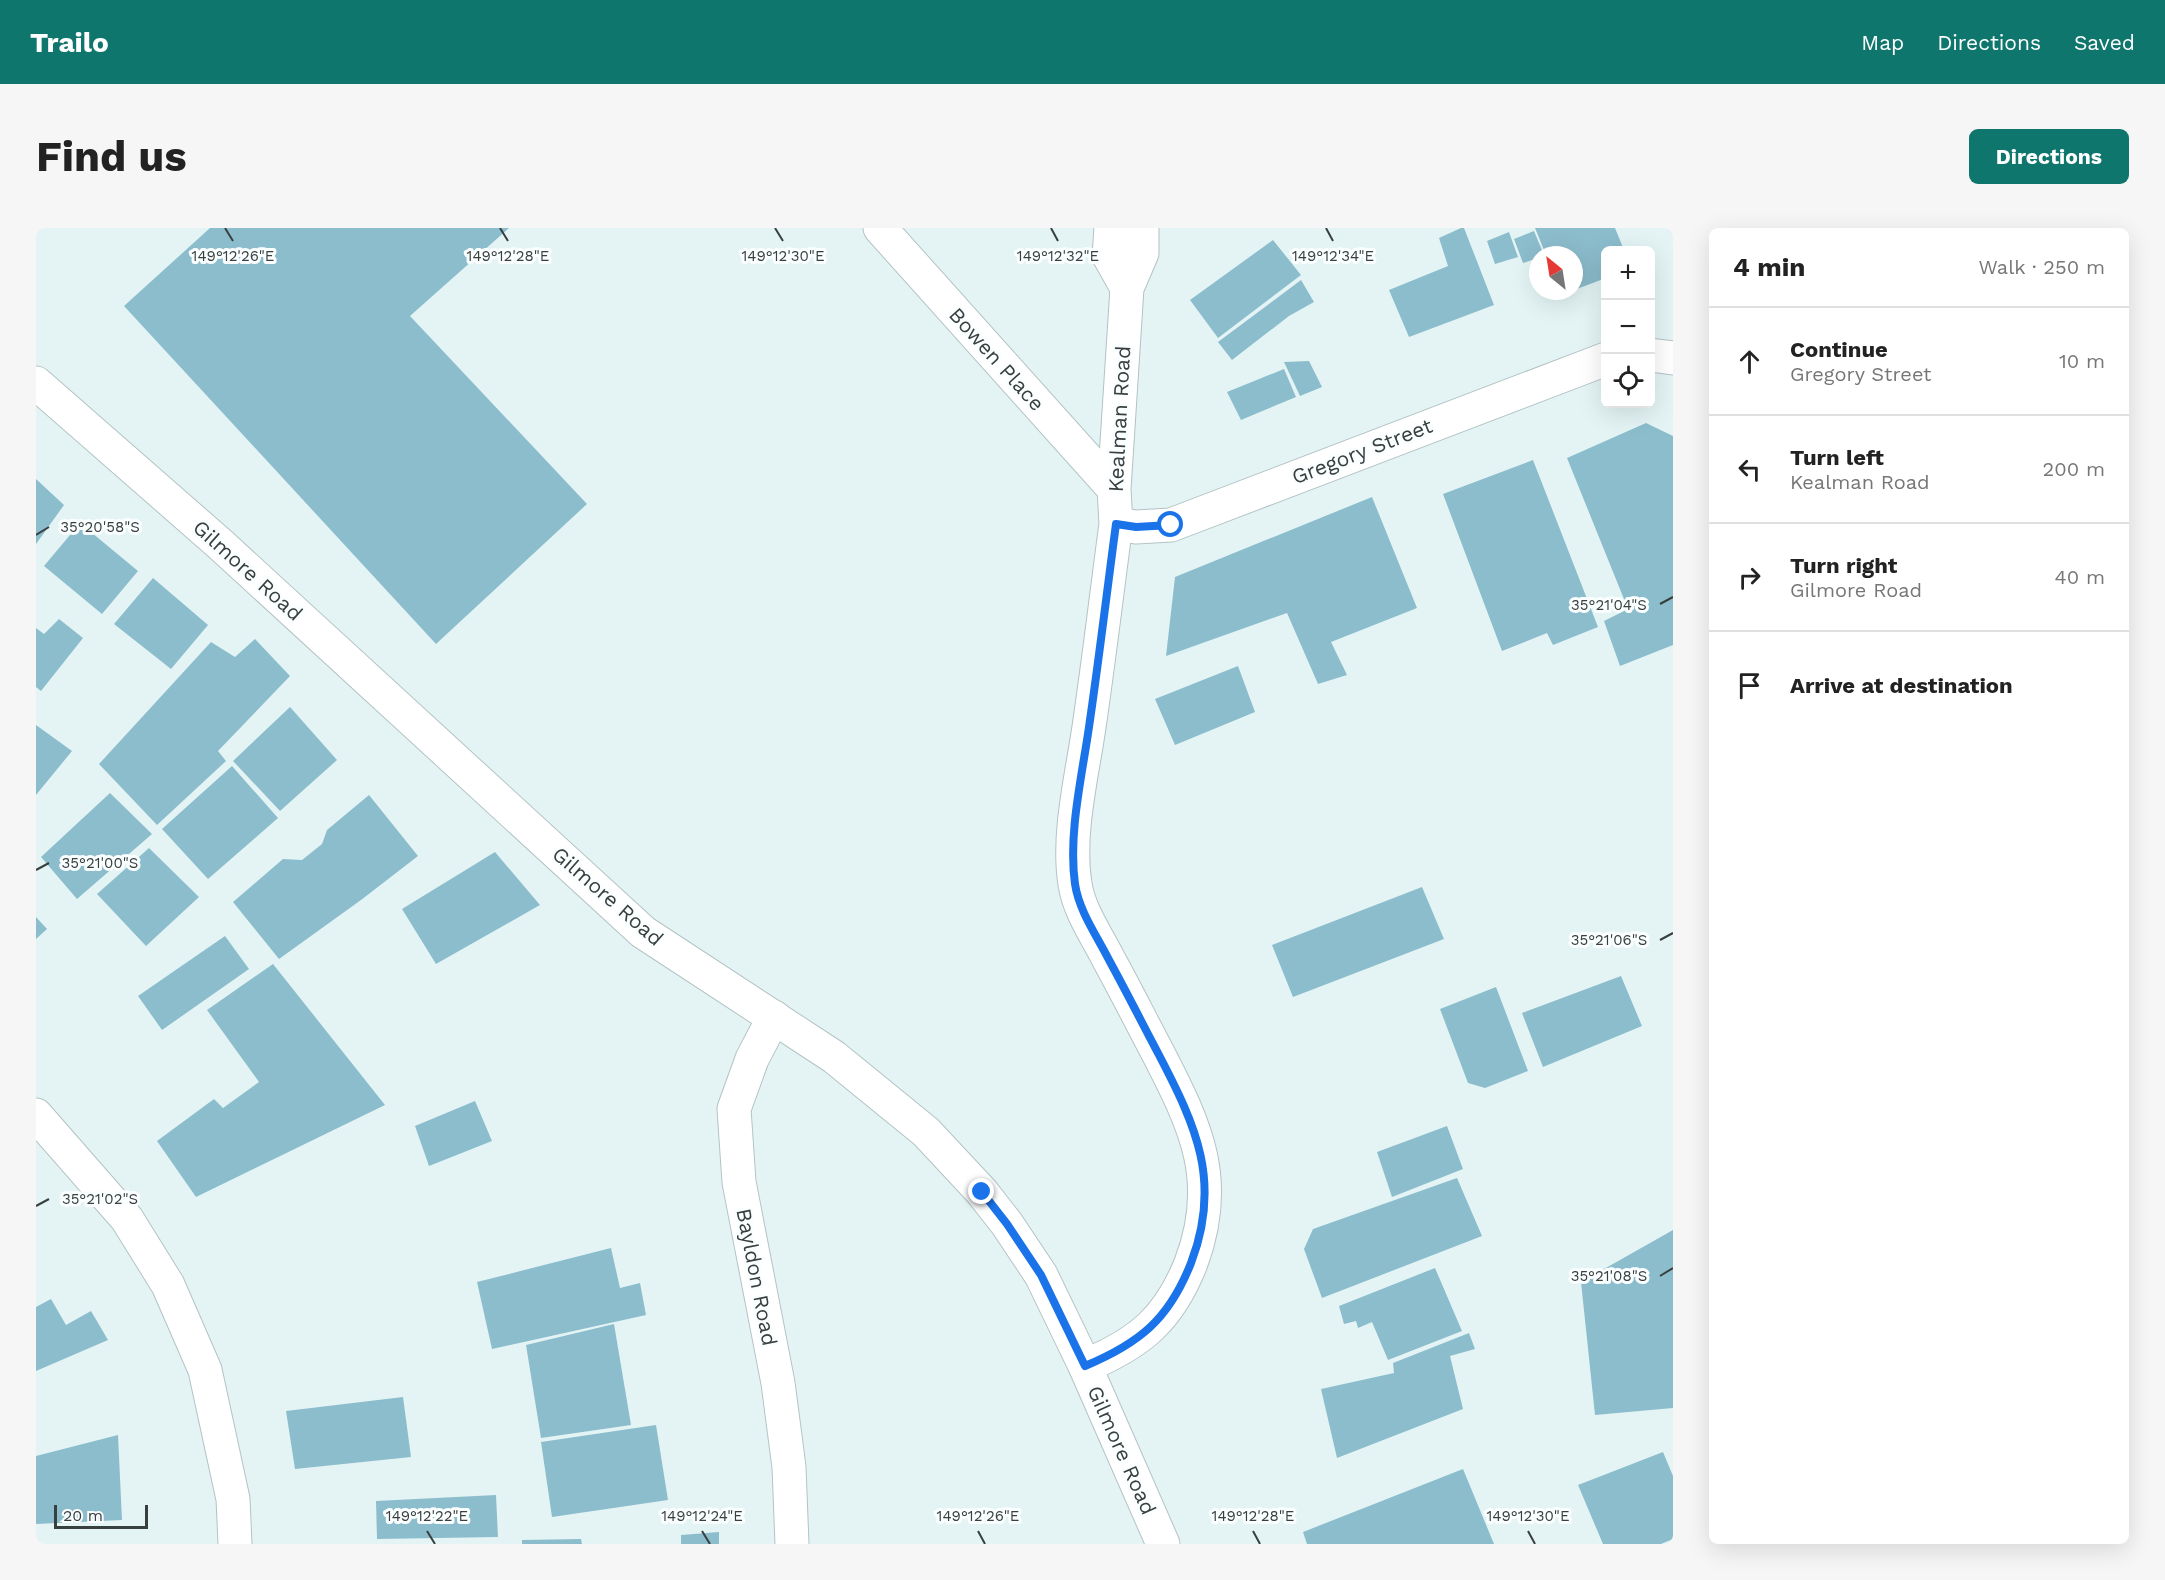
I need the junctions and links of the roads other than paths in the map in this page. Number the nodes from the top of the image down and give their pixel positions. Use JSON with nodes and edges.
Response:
{"nodes":[{"id":1,"x":880,"y":228,"type":"edge"},
{"id":2,"x":1111,"y":228,"type":"edge"},
{"id":3,"x":1148,"y":236,"type":"edge"},
{"id":4,"x":1127,"y":288,"type":"junction"},
{"id":5,"x":1655,"y":356,"type":"edge"},
{"id":6,"x":1673,"y":358,"type":"edge"},
{"id":7,"x":1601,"y":361,"type":"edge"},
{"id":8,"x":36,"y":383,"type":"edge"},
{"id":9,"x":1114,"y":489,"type":"junction"},
{"id":10,"x":1116,"y":524,"type":"junction"},
{"id":11,"x":774,"y":1017,"type":"junction"},
{"id":12,"x":36,"y":1115,"type":"edge"},
{"id":13,"x":1085,"y":1366,"type":"junction"},
{"id":14,"x":235,"y":1544,"type":"edge"},
{"id":15,"x":792,"y":1544,"type":"edge"},
{"id":16,"x":1163,"y":1544,"type":"edge"}],
"edges":[{"from":1,"to":9,"type":"street","name":"Bowen Place"},
{"from":2,"to":4,"type":"street"},
{"from":3,"to":4,"type":"street","name":"Kealman Road"},
{"from":4,"to":9,"type":"street","name":"Kealman Road"},
{"from":5,"to":6,"type":"street"},
{"from":7,"to":10,"type":"street","name":"Gregory Street"},
{"from":8,"to":11,"type":"street","name":"Gilmore Road"},
{"from":9,"to":10,"type":"street","name":"Kealman Road"},
{"from":10,"to":13,"type":"street","name":"Kealman Road"},
{"from":11,"to":13,"type":"street","name":"Gilmore Road"},
{"from":11,"to":15,"type":"street","name":"Bayldon Road"},
{"from":12,"to":14,"type":"street"},
{"from":13,"to":16,"type":"street","name":"Gilmore Road"}]}
